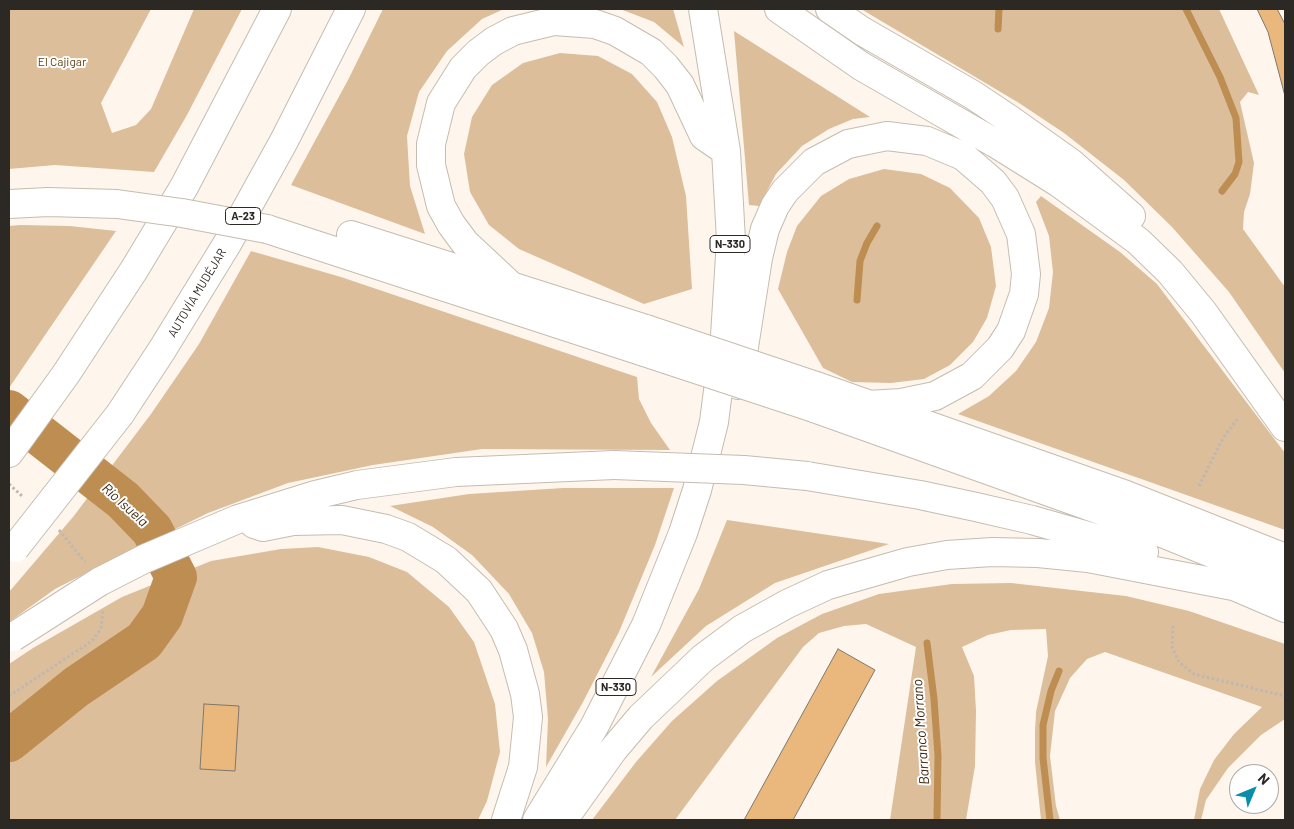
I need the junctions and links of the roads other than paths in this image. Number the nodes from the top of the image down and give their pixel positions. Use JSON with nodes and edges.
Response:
{"nodes":[{"id":1,"x":277,"y":9,"type":"edge"},
{"id":2,"x":351,"y":9,"type":"edge"},
{"id":3,"x":703,"y":9,"type":"edge"},
{"id":4,"x":779,"y":9,"type":"edge"},
{"id":5,"x":830,"y":9,"type":"edge"},
{"id":6,"x":726,"y":151,"type":"junction"},
{"id":7,"x":9,"y":204,"type":"edge"},
{"id":8,"x":268,"y":229,"type":"junction"},
{"id":9,"x":1170,"y":272,"type":"junction"},
{"id":10,"x":510,"y":285,"type":"junction"},
{"id":11,"x":645,"y":340,"type":"junction"},
{"id":12,"x":815,"y":397,"type":"junction"},
{"id":13,"x":866,"y":405,"type":"junction"},
{"id":14,"x":714,"y":422,"type":"junction"},
{"id":15,"x":1285,"y":427,"type":"edge"},
{"id":16,"x":9,"y":453,"type":"edge"},
{"id":17,"x":238,"y":519,"type":"junction"},
{"id":18,"x":12,"y":552,"type":"edge"},
{"id":19,"x":1285,"y":558,"type":"edge"},
{"id":20,"x":1285,"y":583,"type":"edge"},
{"id":21,"x":1238,"y":587,"type":"junction"},
{"id":22,"x":1285,"y":608,"type":"edge"},
{"id":23,"x":11,"y":639,"type":"edge"},
{"id":24,"x":506,"y":820,"type":"edge"},
{"id":25,"x":537,"y":820,"type":"edge"},
{"id":26,"x":563,"y":820,"type":"edge"}],
"edges":[{"from":1,"to":16,"type":"highway"},
{"from":2,"to":18,"type":"highway","name":"AUTOVÍA MUDÉJAR","number":"A-23","bridge":true},
{"from":3,"to":6,"type":"highway","number":"N-330"},
{"from":4,"to":9,"type":"highway"},
{"from":5,"to":9,"type":"highway"},
{"from":6,"to":10,"type":"highway"},
{"from":6,"to":14,"type":"highway","number":"N-330"},
{"from":7,"to":8,"type":"highway","bridge":true},
{"from":8,"to":10,"type":"highway"},
{"from":8,"to":11,"type":"highway"},
{"from":9,"to":15,"type":"highway"},
{"from":10,"to":11,"type":"highway"},
{"from":11,"to":12,"type":"highway","bridge":true},
{"from":12,"to":13,"type":"highway"},
{"from":12,"to":20,"type":"highway"},
{"from":13,"to":14,"type":"highway"},
{"from":13,"to":19,"type":"highway"},
{"from":14,"to":25,"type":"highway","number":"N-330"},
{"from":17,"to":21,"type":"highway","bridge":true},
{"from":17,"to":23,"type":"highway","bridge":true},
{"from":17,"to":24,"type":"highway"},
{"from":21,"to":22,"type":"highway"},
{"from":21,"to":26,"type":"highway"}]}
